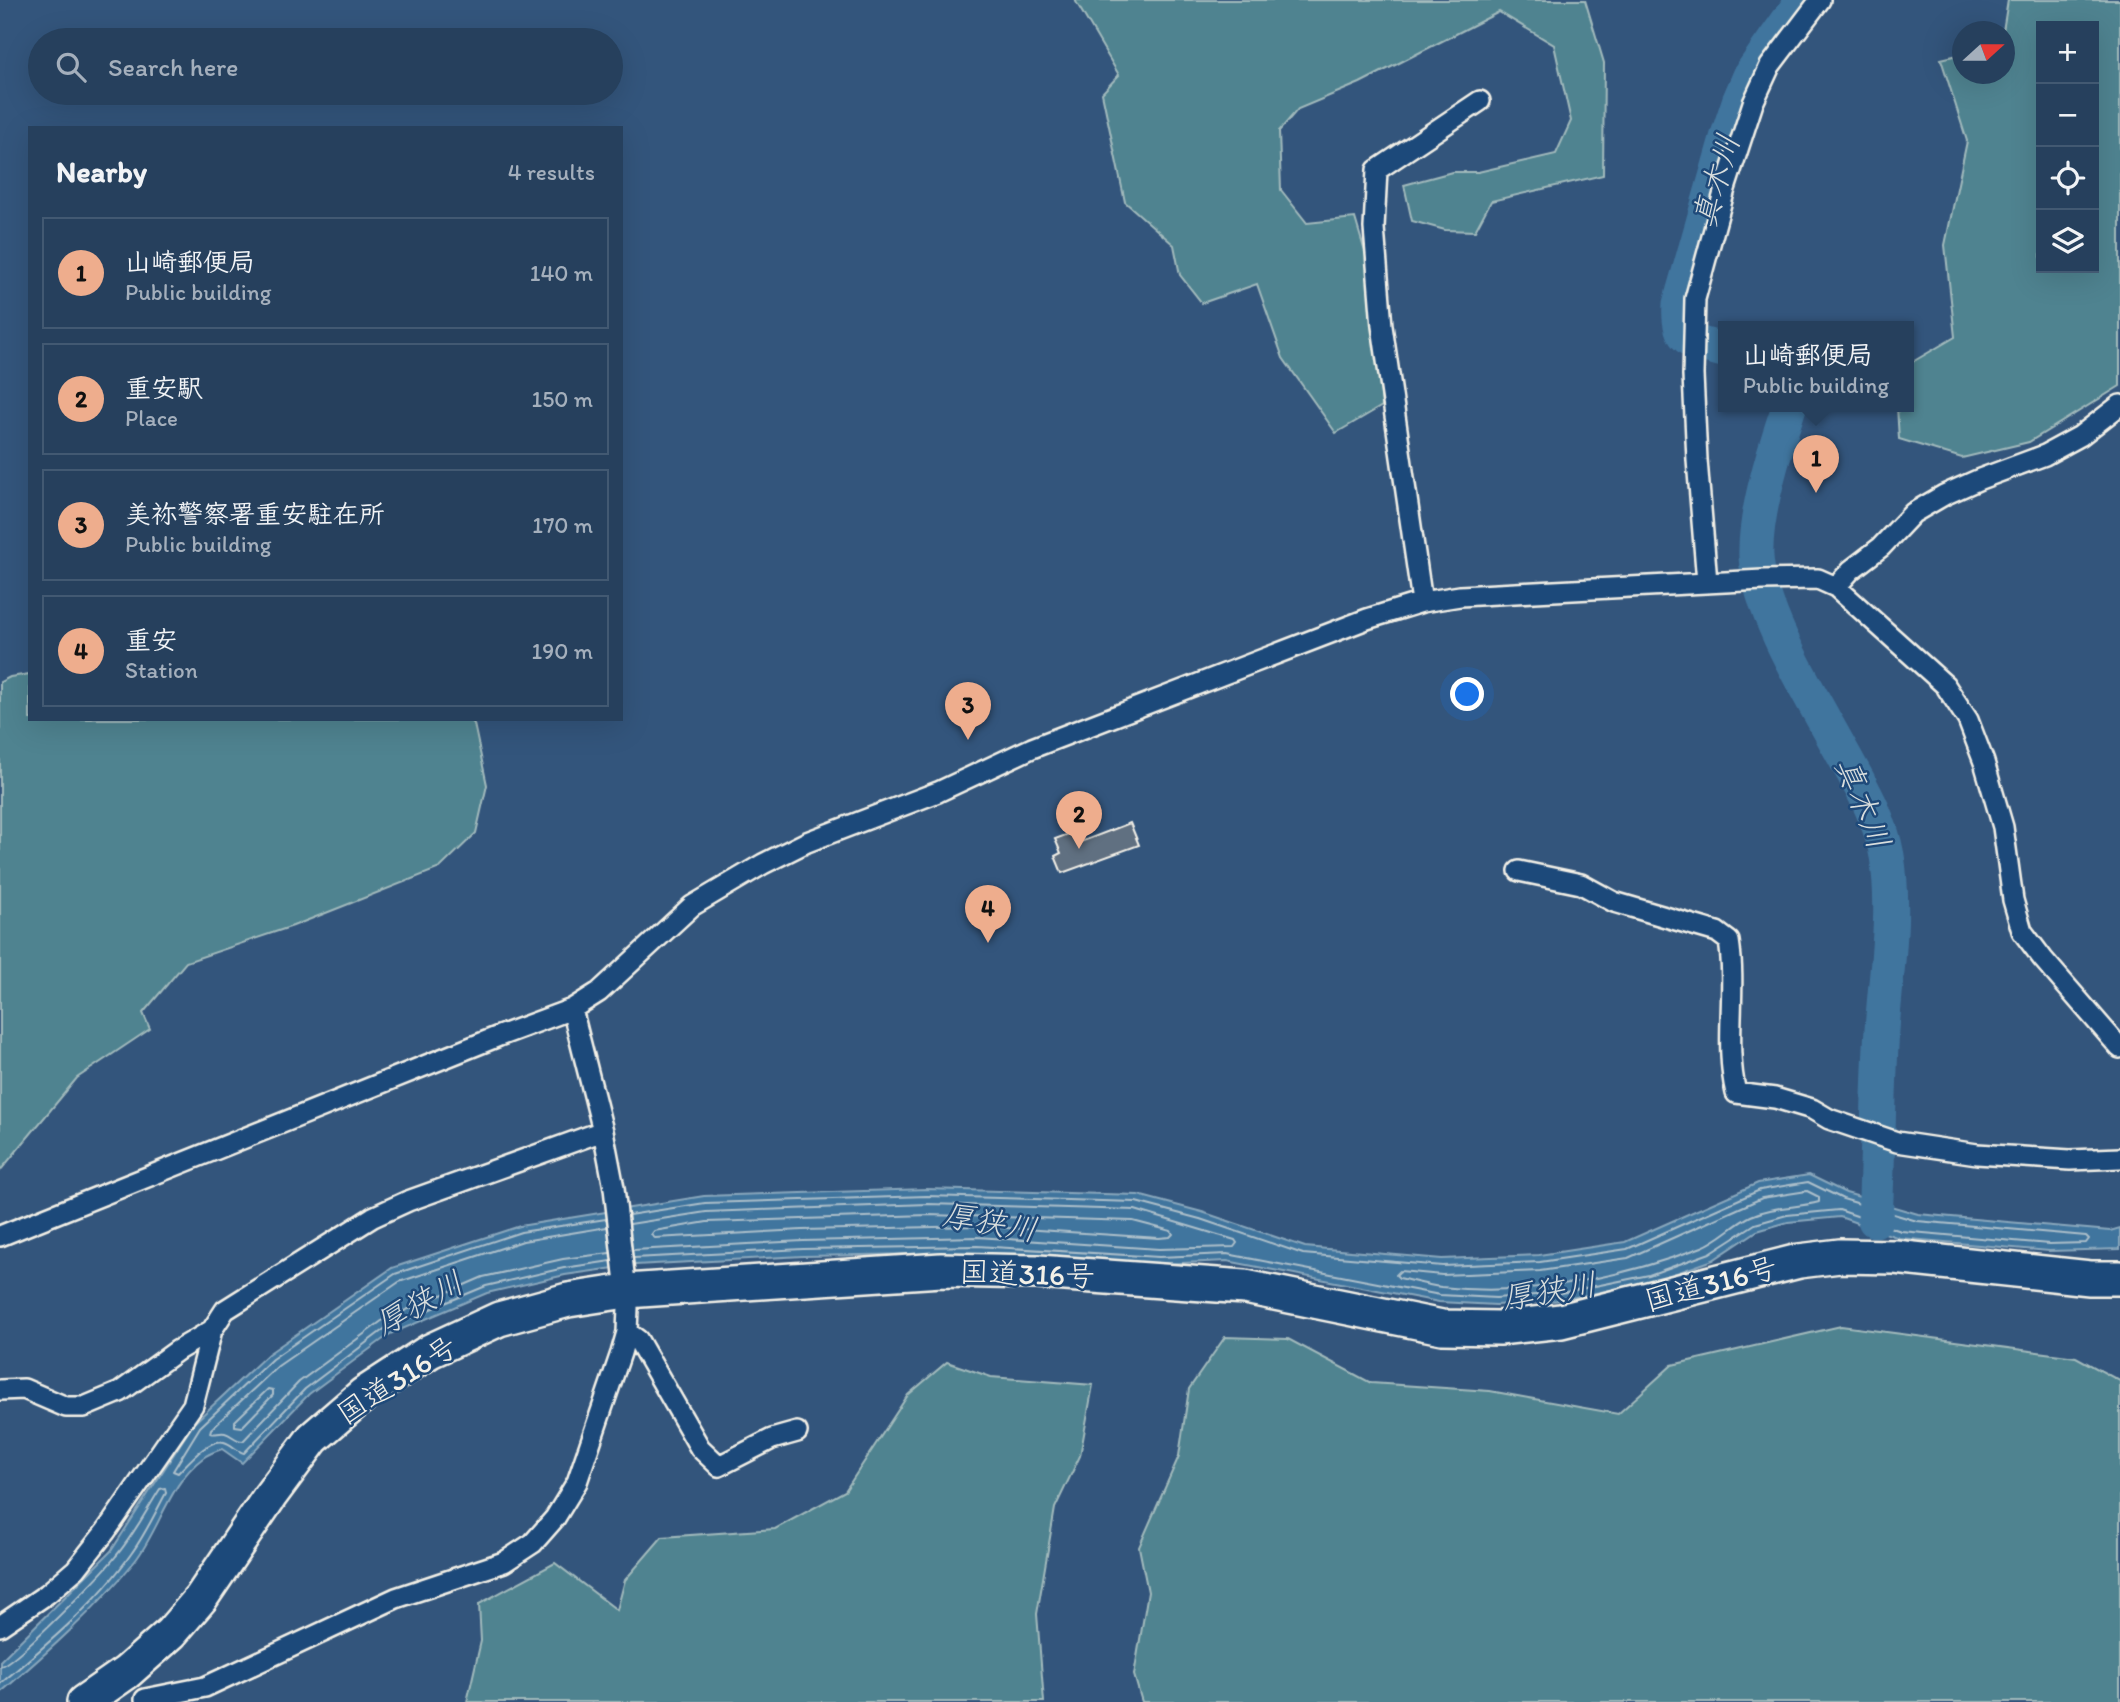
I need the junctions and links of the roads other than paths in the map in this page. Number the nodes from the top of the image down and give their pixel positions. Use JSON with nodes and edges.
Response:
{"nodes":[{"id":1,"x":1820,"y":0,"type":"edge"},
{"id":2,"x":1480,"y":101,"type":"dead end"},
{"id":3,"x":2120,"y":405,"type":"edge"},
{"id":4,"x":1707,"y":582,"type":"junction"},
{"id":5,"x":1836,"y":587,"type":"junction"},
{"id":6,"x":1422,"y":602,"type":"junction"},
{"id":7,"x":1519,"y":871,"type":"dead end"},
{"id":8,"x":572,"y":1009,"type":"junction"},
{"id":9,"x":2120,"y":1048,"type":"edge"},
{"id":10,"x":603,"y":1131,"type":"junction"},
{"id":11,"x":2120,"y":1158,"type":"edge"},
{"id":12,"x":0,"y":1236,"type":"edge"},
{"id":13,"x":2120,"y":1278,"type":"edge"},
{"id":14,"x":625,"y":1285,"type":"junction"},
{"id":15,"x":212,"y":1330,"type":"junction"},
{"id":16,"x":627,"y":1332,"type":"junction"},
{"id":17,"x":0,"y":1390,"type":"edge"},
{"id":18,"x":797,"y":1432,"type":"dead end"},
{"id":19,"x":0,"y":1626,"type":"edge"},
{"id":20,"x":139,"y":1691,"type":"edge"},
{"id":21,"x":84,"y":1702,"type":"edge"}],
"edges":[{"from":1,"to":4,"type":"street"},
{"from":2,"to":6,"type":"street"},
{"from":3,"to":5,"type":"street"},
{"from":4,"to":5,"type":"street"},
{"from":4,"to":6,"type":"street"},
{"from":5,"to":9,"type":"street"},
{"from":6,"to":8,"type":"street"},
{"from":7,"to":11,"type":"street"},
{"from":8,"to":10,"type":"street"},
{"from":8,"to":12,"type":"street"},
{"from":10,"to":14,"type":"street"},
{"from":10,"to":15,"type":"street"},
{"from":13,"to":14,"type":"highway","name":"国道316号"},
{"from":14,"to":16,"type":"street"},
{"from":14,"to":20,"type":"highway","name":"国道316号"},
{"from":15,"to":17,"type":"street"},
{"from":15,"to":19,"type":"street"},
{"from":16,"to":18,"type":"street"},
{"from":16,"to":20,"type":"street"},
{"from":20,"to":21,"type":"highway","name":"国道316号"}]}
